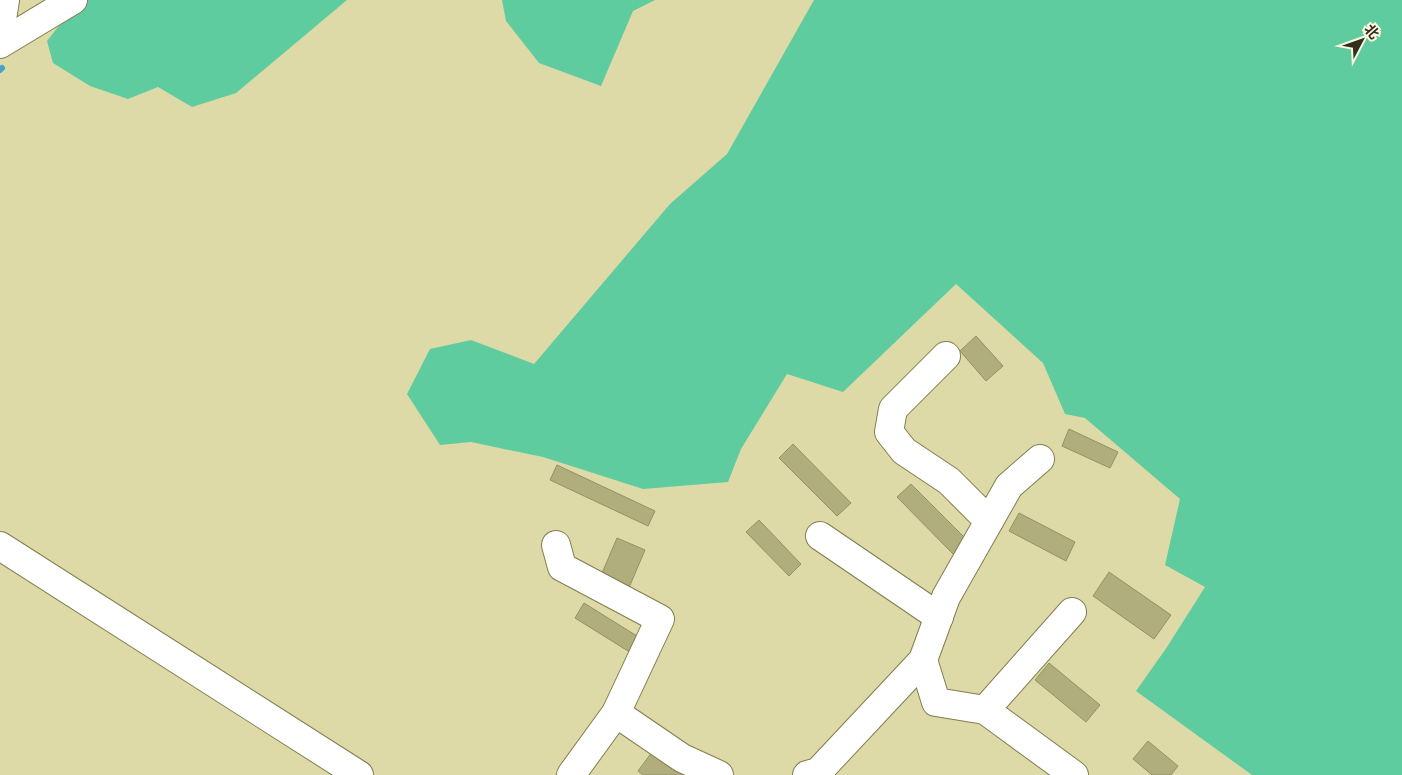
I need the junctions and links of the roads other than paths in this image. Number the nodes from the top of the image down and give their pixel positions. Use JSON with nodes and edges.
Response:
{"nodes":[{"id":1,"x":5,"y":0,"type":"edge"},
{"id":2,"x":73,"y":0,"type":"edge"},
{"id":3,"x":0,"y":32,"type":"edge"},
{"id":4,"x":0,"y":44,"type":"edge"},
{"id":5,"x":946,"y":356,"type":"dead end"},
{"id":6,"x":1040,"y":459,"type":"dead end"},
{"id":7,"x":989,"y":521,"type":"junction"},
{"id":8,"x":820,"y":536,"type":"dead end"},
{"id":9,"x":556,"y":544,"type":"dead end"},
{"id":10,"x":0,"y":546,"type":"edge"},
{"id":11,"x":1072,"y":612,"type":"dead end"},
{"id":12,"x":939,"y":617,"type":"junction"},
{"id":13,"x":922,"y":660,"type":"junction"},
{"id":14,"x":985,"y":710,"type":"junction"},
{"id":15,"x":616,"y":713,"type":"junction"},
{"id":16,"x":359,"y":775,"type":"edge"},
{"id":17,"x":571,"y":775,"type":"edge"},
{"id":18,"x":719,"y":775,"type":"edge"},
{"id":19,"x":807,"y":775,"type":"edge"},
{"id":20,"x":1074,"y":775,"type":"edge"}],
"edges":[{"from":1,"to":3,"type":"street"},
{"from":2,"to":4,"type":"street"},
{"from":5,"to":7,"type":"street"},
{"from":6,"to":7,"type":"street"},
{"from":7,"to":12,"type":"street"},
{"from":8,"to":12,"type":"street"},
{"from":9,"to":15,"type":"street"},
{"from":10,"to":16,"type":"street"},
{"from":11,"to":14,"type":"street"},
{"from":12,"to":13,"type":"street"},
{"from":13,"to":14,"type":"street"},
{"from":13,"to":19,"type":"street"},
{"from":14,"to":20,"type":"street"},
{"from":15,"to":17,"type":"street"},
{"from":15,"to":18,"type":"street"}]}
